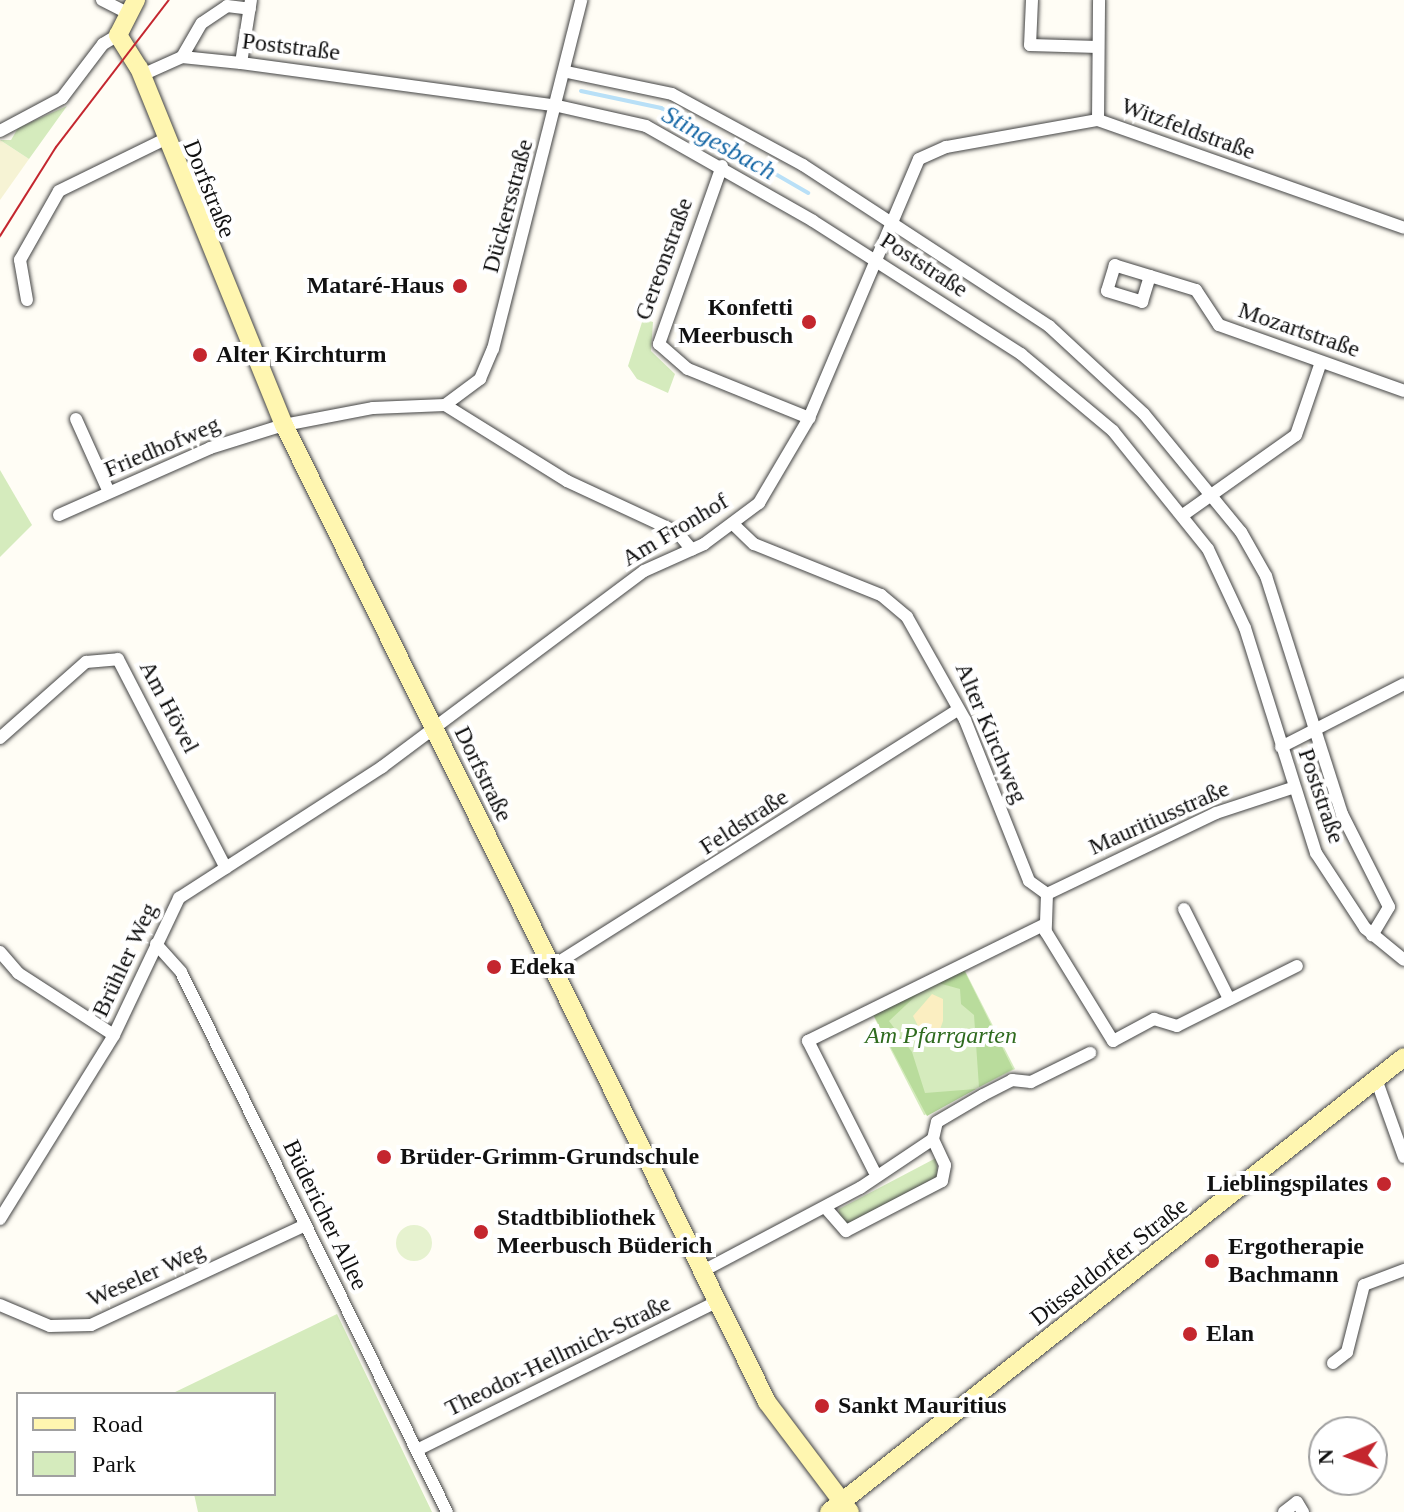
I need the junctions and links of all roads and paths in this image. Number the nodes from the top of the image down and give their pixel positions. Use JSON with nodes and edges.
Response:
{"nodes":[{"id":1,"x":102,"y":0,"type":"edge"},
{"id":2,"x":581,"y":0,"type":"edge"},
{"id":3,"x":1032,"y":0,"type":"edge"},
{"id":4,"x":1099,"y":0,"type":"edge"},
{"id":5,"x":250,"y":4,"type":"edge"},
{"id":6,"x":131,"y":6,"type":"edge"},
{"id":7,"x":121,"y":40,"type":"junction"},
{"id":8,"x":1098,"y":47,"type":"junction"},
{"id":9,"x":182,"y":57,"type":"junction"},
{"id":10,"x":241,"y":63,"type":"junction"},
{"id":11,"x":567,"y":72,"type":"junction"},
{"id":12,"x":142,"y":75,"type":"junction"},
{"id":13,"x":558,"y":106,"type":"junction"},
{"id":14,"x":1098,"y":120,"type":"junction"},
{"id":15,"x":0,"y":131,"type":"edge"},
{"id":16,"x":163,"y":140,"type":"junction"},
{"id":17,"x":722,"y":166,"type":"junction"},
{"id":18,"x":889,"y":219,"type":"junction"},
{"id":19,"x":1404,"y":228,"type":"edge"},
{"id":20,"x":873,"y":258,"type":"junction"},
{"id":21,"x":1150,"y":276,"type":"dead end"},
{"id":22,"x":27,"y":300,"type":"dead end"},
{"id":23,"x":1321,"y":362,"type":"junction"},
{"id":24,"x":1404,"y":391,"type":"edge"},
{"id":25,"x":445,"y":405,"type":"junction"},
{"id":26,"x":809,"y":418,"type":"junction"},
{"id":27,"x":76,"y":419,"type":"dead end"},
{"id":28,"x":284,"y":425,"type":"junction"},
{"id":29,"x":109,"y":492,"type":"junction"},
{"id":30,"x":1212,"y":493,"type":"junction"},
{"id":31,"x":59,"y":515,"type":"dead end"},
{"id":32,"x":1183,"y":515,"type":"junction"},
{"id":33,"x":733,"y":524,"type":"junction"},
{"id":34,"x":692,"y":550,"type":"junction"},
{"id":35,"x":1404,"y":684,"type":"edge"},
{"id":36,"x":957,"y":710,"type":"junction"},
{"id":37,"x":433,"y":726,"type":"junction"},
{"id":38,"x":1316,"y":729,"type":"junction"},
{"id":39,"x":0,"y":738,"type":"edge"},
{"id":40,"x":1281,"y":747,"type":"junction"},
{"id":41,"x":1292,"y":788,"type":"junction"},
{"id":42,"x":226,"y":868,"type":"junction"},
{"id":43,"x":1047,"y":894,"type":"junction"},
{"id":44,"x":1184,"y":909,"type":"dead end"},
{"id":45,"x":1044,"y":925,"type":"junction"},
{"id":46,"x":1372,"y":935,"type":"junction"},
{"id":47,"x":156,"y":944,"type":"junction"},
{"id":48,"x":0,"y":952,"type":"edge"},
{"id":49,"x":1404,"y":960,"type":"edge"},
{"id":50,"x":1297,"y":966,"type":"dead end"},
{"id":51,"x":551,"y":967,"type":"junction"},
{"id":52,"x":1229,"y":999,"type":"junction"},
{"id":53,"x":114,"y":1035,"type":"junction"},
{"id":54,"x":1090,"y":1053,"type":"dead end"},
{"id":55,"x":1404,"y":1057,"type":"edge"},
{"id":56,"x":1376,"y":1079,"type":"junction"},
{"id":57,"x":933,"y":1139,"type":"junction"},
{"id":58,"x":1404,"y":1157,"type":"edge"},
{"id":59,"x":874,"y":1171,"type":"junction"},
{"id":60,"x":825,"y":1207,"type":"junction"},
{"id":61,"x":0,"y":1219,"type":"edge"},
{"id":62,"x":305,"y":1225,"type":"junction"},
{"id":63,"x":1404,"y":1270,"type":"edge"},
{"id":64,"x":703,"y":1271,"type":"junction"},
{"id":65,"x":718,"y":1301,"type":"junction"},
{"id":66,"x":0,"y":1305,"type":"edge"},
{"id":67,"x":1333,"y":1363,"type":"dead end"},
{"id":68,"x":417,"y":1450,"type":"junction"},
{"id":69,"x":840,"y":1509,"type":"edge"},
{"id":70,"x":447,"y":1512,"type":"edge"},
{"id":71,"x":1284,"y":1512,"type":"edge"},
{"id":72,"x":1303,"y":1512,"type":"edge"}],
"edges":[{"from":1,"to":6,"type":"street"},
{"from":2,"to":11,"type":"street","name":"Dückersstraße"},
{"from":3,"to":8,"type":"street"},
{"from":4,"to":8,"type":"street"},
{"from":5,"to":9,"type":"street"},
{"from":5,"to":10,"type":"street"},
{"from":6,"to":7,"type":"main road"},
{"from":7,"to":12,"type":"main road","name":"Dorfstraße"},
{"from":7,"to":15,"type":"street"},
{"from":8,"to":14,"type":"street"},
{"from":9,"to":10,"type":"street","name":"Poststraße"},
{"from":9,"to":12,"type":"street"},
{"from":10,"to":13,"type":"street","name":"Poststraße"},
{"from":11,"to":13,"type":"street","name":"Dückersstraße"},
{"from":11,"to":18,"type":"street","name":"Poststraße"},
{"from":12,"to":16,"type":"main road","name":"Dorfstraße"},
{"from":13,"to":17,"type":"street","name":"Poststraße"},
{"from":13,"to":25,"type":"street","name":"Dückersstraße"},
{"from":14,"to":18,"type":"street","name":"Witzfeldstraße"},
{"from":14,"to":19,"type":"street","name":"Witzfeldstraße"},
{"from":16,"to":22,"type":"street"},
{"from":16,"to":28,"type":"main road","name":"Dorfstraße"},
{"from":17,"to":20,"type":"street","name":"Poststraße"},
{"from":17,"to":26,"type":"street","name":"Gereonstraße"},
{"from":18,"to":20,"type":"street","name":"Witzfeldstraße"},
{"from":18,"to":30,"type":"street","name":"Poststraße"},
{"from":20,"to":26,"type":"street","name":"Am Fronhof"},
{"from":20,"to":32,"type":"street","name":"Poststraße"},
{"from":21,"to":23,"type":"street","name":"Mozartstraße"},
{"from":23,"to":24,"type":"street","name":"Mozartstraße"},
{"from":23,"to":30,"type":"street"},
{"from":25,"to":28,"type":"street"},
{"from":25,"to":34,"type":"street"},
{"from":26,"to":33,"type":"street","name":"Am Fronhof"},
{"from":27,"to":29,"type":"street"},
{"from":28,"to":29,"type":"street","name":"Friedhofweg"},
{"from":28,"to":37,"type":"main road","name":"Dorfstraße"},
{"from":29,"to":31,"type":"street","name":"Friedhofweg"},
{"from":30,"to":32,"type":"street"},
{"from":30,"to":38,"type":"street","name":"Poststraße"},
{"from":32,"to":40,"type":"street","name":"Poststraße"},
{"from":33,"to":34,"type":"street","name":"Am Fronhof"},
{"from":33,"to":36,"type":"street","name":"Alter Kirchweg"},
{"from":34,"to":37,"type":"street","name":"Am Fronhof"},
{"from":35,"to":38,"type":"street"},
{"from":36,"to":43,"type":"street","name":"Alter Kirchweg"},
{"from":36,"to":51,"type":"street","name":"Feldstraße"},
{"from":37,"to":42,"type":"street","name":"Brühler Weg"},
{"from":37,"to":51,"type":"main road","name":"Dorfstraße"},
{"from":38,"to":40,"type":"street"},
{"from":38,"to":46,"type":"street","name":"Poststraße"},
{"from":39,"to":42,"type":"street","name":"Am Hövel"},
{"from":40,"to":41,"type":"street","name":"Poststraße"},
{"from":41,"to":43,"type":"street","name":"Mauritiusstraße"},
{"from":41,"to":46,"type":"street","name":"Poststraße"},
{"from":42,"to":47,"type":"street","name":"Brühler Weg"},
{"from":43,"to":45,"type":"street"},
{"from":44,"to":52,"type":"street"},
{"from":45,"to":52,"type":"street"},
{"from":45,"to":59,"type":"street"},
{"from":46,"to":49,"type":"street","name":"Poststraße"},
{"from":47,"to":53,"type":"street","name":"Brühler Weg"},
{"from":47,"to":62,"type":"street","name":"Büdericher Allee"},
{"from":48,"to":53,"type":"street"},
{"from":50,"to":52,"type":"street"},
{"from":51,"to":64,"type":"main road","name":"Dorfstraße"},
{"from":53,"to":61,"type":"street","name":"Brühler Weg"},
{"from":54,"to":57,"type":"street"},
{"from":55,"to":56,"type":"main road","name":"Düsseldorfer Straße"},
{"from":56,"to":58,"type":"street"},
{"from":56,"to":69,"type":"main road","name":"Düsseldorfer Straße"},
{"from":57,"to":59,"type":"street"},
{"from":57,"to":60,"type":"street"},
{"from":59,"to":60,"type":"street"},
{"from":60,"to":64,"type":"street"},
{"from":62,"to":66,"type":"street","name":"Weseler Weg"},
{"from":62,"to":68,"type":"street","name":"Büdericher Allee"},
{"from":63,"to":67,"type":"street"},
{"from":64,"to":65,"type":"main road","name":"Dorfstraße"},
{"from":65,"to":68,"type":"street","name":"Theodor-Hellmich-Straße"},
{"from":65,"to":69,"type":"main road","name":"Dorfstraße"},
{"from":68,"to":70,"type":"street","name":"Büdericher Allee"},
{"from":71,"to":72,"type":"street"}]}
